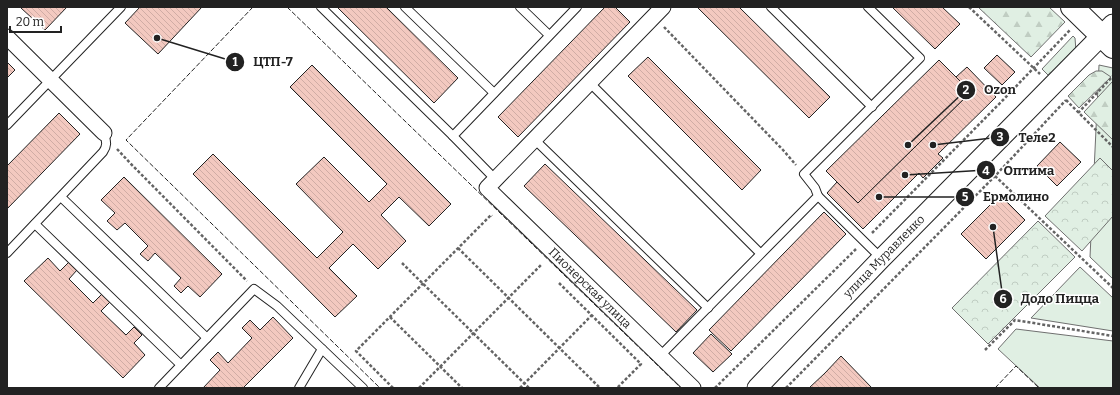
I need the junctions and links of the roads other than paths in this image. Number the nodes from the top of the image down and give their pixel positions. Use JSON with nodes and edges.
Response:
{"nodes":[{"id":1,"x":121,"y":7,"type":"edge"},
{"id":2,"x":321,"y":7,"type":"edge"},
{"id":3,"x":405,"y":7,"type":"edge"},
{"id":4,"x":520,"y":7,"type":"edge"},
{"id":5,"x":577,"y":7,"type":"edge"},
{"id":6,"x":771,"y":7,"type":"edge"},
{"id":7,"x":868,"y":7,"type":"edge"},
{"id":8,"x":658,"y":12,"type":"edge"},
{"id":9,"x":1077,"y":12,"type":"edge"},
{"id":10,"x":550,"y":35,"type":"junction"},
{"id":11,"x":1109,"y":36,"type":"edge"},
{"id":12,"x":7,"y":37,"type":"edge"},
{"id":13,"x":50,"y":80,"type":"junction"},
{"id":14,"x":589,"y":82,"type":"junction"},
{"id":15,"x":494,"y":93,"type":"junction"},
{"id":16,"x":872,"y":106,"type":"junction"},
{"id":17,"x":7,"y":125,"type":"edge"},
{"id":18,"x":104,"y":133,"type":"joint"},
{"id":19,"x":453,"y":136,"type":"junction"},
{"id":20,"x":534,"y":139,"type":"junction"},
{"id":21,"x":505,"y":169,"type":"junction"},
{"id":22,"x":818,"y":196,"type":"junction"},
{"id":23,"x":61,"y":197,"type":"junction"},
{"id":24,"x":35,"y":224,"type":"junction"},
{"id":25,"x":7,"y":253,"type":"edge"},
{"id":26,"x":760,"y":253,"type":"junction"},
{"id":27,"x":882,"y":259,"type":"junction"},
{"id":28,"x":708,"y":308,"type":"junction"},
{"id":29,"x":207,"y":338,"type":"junction"},
{"id":30,"x":322,"y":349,"type":"junction"},
{"id":31,"x":660,"y":356,"type":"junction"},
{"id":32,"x":181,"y":365,"type":"junction"},
{"id":33,"x":158,"y":388,"type":"edge"},
{"id":34,"x":300,"y":388,"type":"edge"},
{"id":35,"x":363,"y":388,"type":"edge"},
{"id":36,"x":693,"y":388,"type":"edge"},
{"id":37,"x":757,"y":388,"type":"edge"}],
"edges":[{"from":1,"to":13,"type":"lane"},
{"from":2,"to":19,"type":"lane"},
{"from":3,"to":15,"type":"lane"},
{"from":4,"to":10,"type":"lane"},
{"from":5,"to":10,"type":"lane"},
{"from":6,"to":16,"type":"lane"},
{"from":7,"to":16,"type":"lane"},
{"from":8,"to":14,"type":"street"},
{"from":9,"to":11,"type":"main road"},
{"from":10,"to":15,"type":"lane"},
{"from":11,"to":27,"type":"street","name":"улица Муравленко"},
{"from":12,"to":13,"type":"street"},
{"from":13,"to":17,"type":"lane"},
{"from":13,"to":18,"type":"street"},
{"from":14,"to":20,"type":"street"},
{"from":14,"to":26,"type":"lane"},
{"from":15,"to":19,"type":"lane"},
{"from":16,"to":22,"type":"lane"},
{"from":18,"to":23,"type":"lane"},
{"from":19,"to":21,"type":"lane"},
{"from":20,"to":21,"type":"street"},
{"from":20,"to":28,"type":"lane"},
{"from":21,"to":31,"type":"street","name":"Пионерская улица"},
{"from":22,"to":26,"type":"lane"},
{"from":22,"to":27,"type":"lane"},
{"from":23,"to":24,"type":"lane"},
{"from":23,"to":29,"type":"lane"},
{"from":24,"to":25,"type":"lane"},
{"from":24,"to":32,"type":"lane"},
{"from":26,"to":28,"type":"lane"},
{"from":27,"to":37,"type":"street","name":"улица Муравленко"},
{"from":28,"to":31,"type":"lane"},
{"from":29,"to":30,"type":"lane"},
{"from":29,"to":32,"type":"lane"},
{"from":30,"to":34,"type":"lane"},
{"from":30,"to":35,"type":"lane"},
{"from":31,"to":36,"type":"street","name":"Пионерская улица"},
{"from":32,"to":33,"type":"lane"}]}
